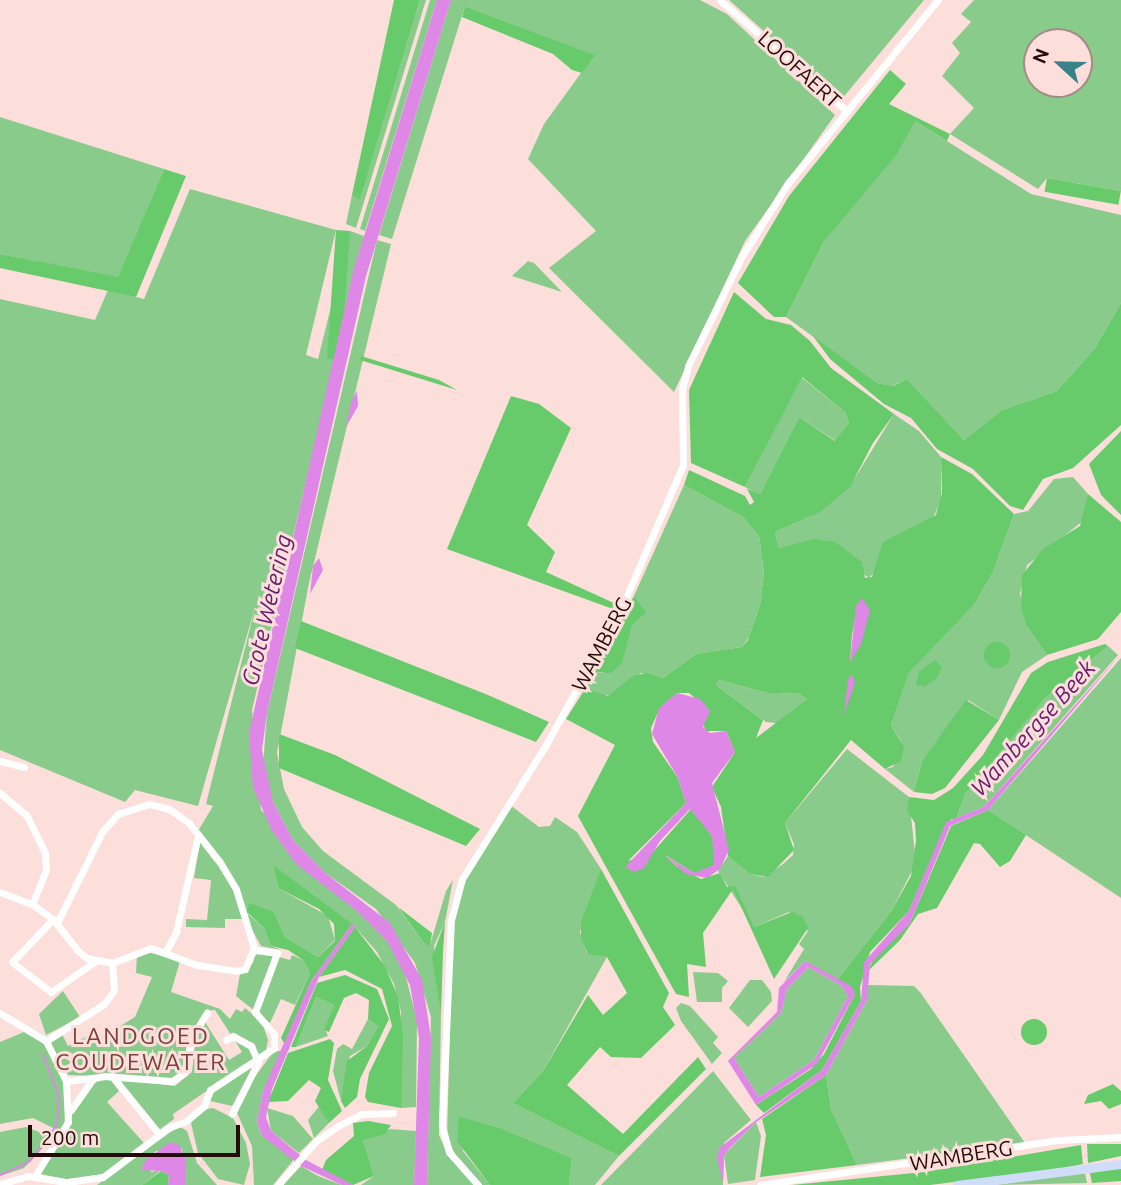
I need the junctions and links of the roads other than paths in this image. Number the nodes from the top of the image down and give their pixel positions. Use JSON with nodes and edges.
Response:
{"nodes":[{"id":1,"x":720,"y":0,"type":"edge"},
{"id":2,"x":938,"y":0,"type":"edge"},
{"id":3,"x":845,"y":114,"type":"junction"},
{"id":4,"x":0,"y":761,"type":"edge"},
{"id":5,"x":24,"y":767,"type":"dead end"},
{"id":6,"x":0,"y":793,"type":"edge"},
{"id":7,"x":198,"y":835,"type":"junction"},
{"id":8,"x":0,"y":892,"type":"edge"},
{"id":9,"x":32,"y":904,"type":"junction"},
{"id":10,"x":55,"y":921,"type":"junction"},
{"id":11,"x":165,"y":953,"type":"junction"},
{"id":12,"x":253,"y":953,"type":"junction"},
{"id":13,"x":97,"y":960,"type":"junction"},
{"id":14,"x":112,"y":963,"type":"junction"},
{"id":15,"x":207,"y":1012,"type":"dead end"},
{"id":16,"x":0,"y":1013,"type":"edge"},
{"id":17,"x":226,"y":1040,"type":"dead end"},
{"id":18,"x":46,"y":1041,"type":"junction"},
{"id":19,"x":258,"y":1062,"type":"junction"},
{"id":20,"x":112,"y":1076,"type":"junction"},
{"id":21,"x":93,"y":1079,"type":"junction"},
{"id":22,"x":66,"y":1081,"type":"junction"},
{"id":23,"x":71,"y":1110,"type":"junction"},
{"id":24,"x":394,"y":1112,"type":"dead end"},
{"id":25,"x":232,"y":1114,"type":"dead end"},
{"id":26,"x":159,"y":1134,"type":"junction"},
{"id":27,"x":1121,"y":1137,"type":"edge"},
{"id":28,"x":1121,"y":1158,"type":"edge"},
{"id":29,"x":1121,"y":1164,"type":"edge"},
{"id":30,"x":1100,"y":1165,"type":"junction"},
{"id":31,"x":35,"y":1176,"type":"junction"},
{"id":32,"x":77,"y":1183,"type":"edge"},
{"id":33,"x":0,"y":1184,"type":"edge"},
{"id":34,"x":37,"y":1185,"type":"edge"},
{"id":35,"x":278,"y":1185,"type":"edge"},
{"id":36,"x":478,"y":1185,"type":"edge"},
{"id":37,"x":760,"y":1185,"type":"edge"},
{"id":38,"x":957,"y":1185,"type":"edge"}],
"edges":[{"from":1,"to":3,"type":"street","name":"LOOFAERT"},
{"from":2,"to":3,"type":"street","name":"LOOFAERT"},
{"from":3,"to":36,"type":"street","name":"WAMBERG"},
{"from":4,"to":5,"type":"street"},
{"from":6,"to":9,"type":"street"},
{"from":7,"to":10,"type":"street"},
{"from":7,"to":11,"type":"street"},
{"from":7,"to":12,"type":"street"},
{"from":8,"to":9,"type":"street"},
{"from":9,"to":10,"type":"street"},
{"from":10,"to":13,"type":"street"},
{"from":10,"to":13,"type":"street"},
{"from":11,"to":12,"type":"street"},
{"from":11,"to":14,"type":"street"},
{"from":12,"to":19,"type":"street"},
{"from":13,"to":14,"type":"street"},
{"from":14,"to":18,"type":"street"},
{"from":15,"to":20,"type":"street"},
{"from":16,"to":18,"type":"street"},
{"from":17,"to":19,"type":"street"},
{"from":18,"to":22,"type":"street"},
{"from":19,"to":25,"type":"street"},
{"from":19,"to":26,"type":"street"},
{"from":20,"to":21,"type":"street"},
{"from":20,"to":26,"type":"street"},
{"from":21,"to":22,"type":"street"},
{"from":21,"to":23,"type":"street"},
{"from":22,"to":23,"type":"street"},
{"from":23,"to":31,"type":"street"},
{"from":24,"to":35,"type":"street"},
{"from":26,"to":32,"type":"street"},
{"from":27,"to":37,"type":"street","name":"WAMBERG"},
{"from":28,"to":30,"type":"main road","name":"WAMBERG"},
{"from":29,"to":30,"type":"main road","name":"WAMBERG"},
{"from":30,"to":38,"type":"main road","name":"WAMBERG"},
{"from":31,"to":32,"type":"street"},
{"from":31,"to":33,"type":"street"},
{"from":31,"to":34,"type":"street"}]}
